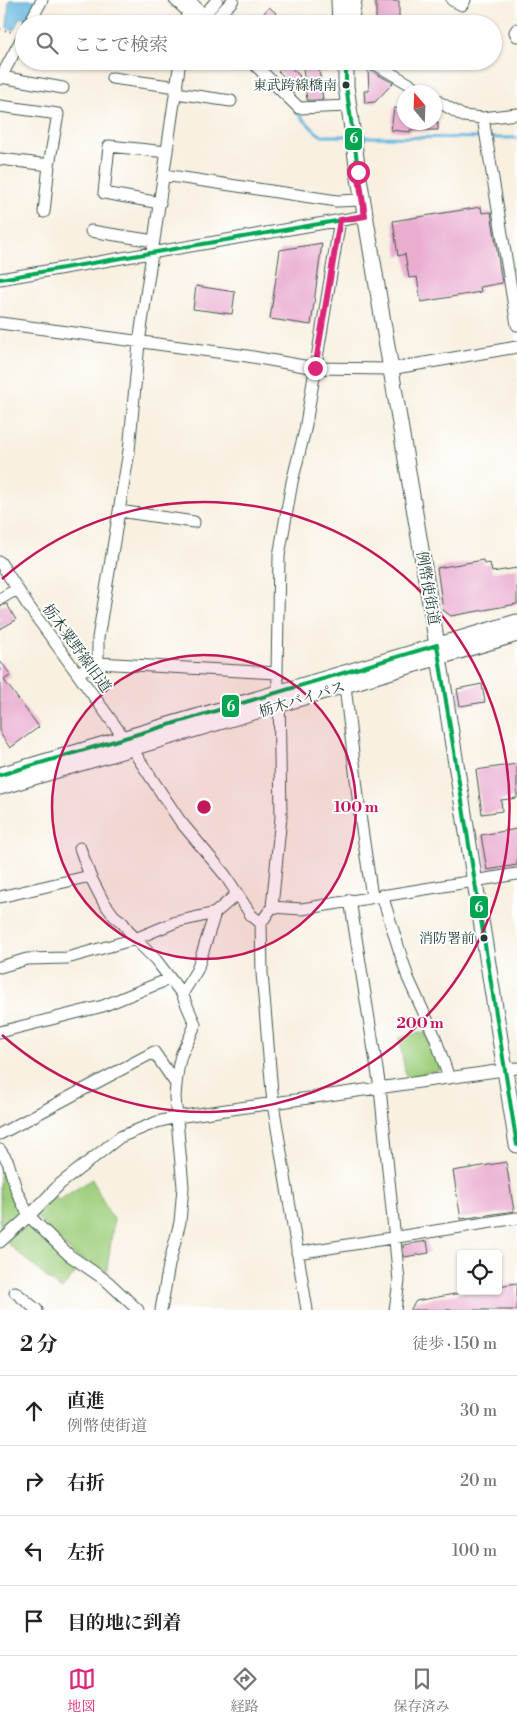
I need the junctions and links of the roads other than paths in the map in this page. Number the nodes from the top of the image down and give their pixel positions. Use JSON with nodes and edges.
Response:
{"nodes":[{"id":1,"x":42,"y":0,"type":"edge"},
{"id":2,"x":217,"y":0,"type":"edge"},
{"id":3,"x":233,"y":0,"type":"edge"},
{"id":4,"x":337,"y":0,"type":"edge"},
{"id":5,"x":346,"y":0,"type":"edge"},
{"id":6,"x":356,"y":0,"type":"edge"},
{"id":7,"x":452,"y":0,"type":"edge"},
{"id":8,"x":465,"y":0,"type":"edge"},
{"id":9,"x":185,"y":4,"type":"edge"},
{"id":10,"x":34,"y":15,"type":"edge"},
{"id":11,"x":194,"y":15,"type":"edge"},
{"id":12,"x":212,"y":15,"type":"edge"},
{"id":13,"x":217,"y":15,"type":"edge"},
{"id":14,"x":338,"y":15,"type":"edge"},
{"id":15,"x":346,"y":15,"type":"edge"},
{"id":16,"x":354,"y":15,"type":"edge"},
{"id":17,"x":517,"y":29,"type":"edge"},
{"id":18,"x":517,"y":36,"type":"edge"},
{"id":19,"x":15,"y":44,"type":"edge"},
{"id":20,"x":179,"y":70,"type":"edge"},
{"id":21,"x":260,"y":70,"type":"edge"},
{"id":22,"x":347,"y":70,"type":"edge"},
{"id":23,"x":385,"y":70,"type":"edge"},
{"id":24,"x":0,"y":78,"type":"edge"},
{"id":25,"x":112,"y":78,"type":"dead end"},
{"id":26,"x":411,"y":85,"type":"edge"},
{"id":27,"x":64,"y":88,"type":"dead end"},
{"id":28,"x":176,"y":90,"type":"junction"},
{"id":29,"x":231,"y":101,"type":"dead end"},
{"id":30,"x":442,"y":104,"type":"edge"},
{"id":31,"x":0,"y":106,"type":"edge"},
{"id":32,"x":349,"y":106,"type":"junction"},
{"id":33,"x":517,"y":114,"type":"edge"},
{"id":34,"x":484,"y":118,"type":"junction"},
{"id":35,"x":167,"y":152,"type":"junction"},
{"id":36,"x":0,"y":160,"type":"edge"},
{"id":37,"x":49,"y":165,"type":"junction"},
{"id":38,"x":164,"y":175,"type":"junction"},
{"id":39,"x":362,"y":200,"type":"junction"},
{"id":40,"x":160,"y":202,"type":"junction"},
{"id":41,"x":44,"y":212,"type":"dead end"},
{"id":42,"x":365,"y":216,"type":"junction"},
{"id":43,"x":340,"y":220,"type":"junction"},
{"id":44,"x":91,"y":231,"type":"dead end"},
{"id":45,"x":154,"y":246,"type":"junction"},
{"id":46,"x":0,"y":279,"type":"edge"},
{"id":47,"x":0,"y":323,"type":"edge"},
{"id":48,"x":517,"y":325,"type":"edge"},
{"id":49,"x":139,"y":343,"type":"junction"},
{"id":50,"x":517,"y":347,"type":"edge"},
{"id":51,"x":315,"y":368,"type":"junction"},
{"id":52,"x":390,"y":369,"type":"junction"},
{"id":53,"x":118,"y":511,"type":"junction"},
{"id":54,"x":194,"y":522,"type":"dead end"},
{"id":55,"x":0,"y":562,"type":"edge"},
{"id":56,"x":17,"y":589,"type":"junction"},
{"id":57,"x":0,"y":599,"type":"edge"},
{"id":58,"x":517,"y":622,"type":"edge"},
{"id":59,"x":517,"y":634,"type":"edge"},
{"id":60,"x":438,"y":651,"type":"junction"},
{"id":61,"x":98,"y":663,"type":"junction"},
{"id":62,"x":78,"y":673,"type":"junction"},
{"id":63,"x":277,"y":673,"type":"junction"},
{"id":64,"x":345,"y":686,"type":"junction"},
{"id":65,"x":279,"y":699,"type":"junction"},
{"id":66,"x":129,"y":744,"type":"junction"},
{"id":67,"x":0,"y":775,"type":"edge"},
{"id":68,"x":0,"y":787,"type":"edge"},
{"id":69,"x":80,"y":848,"type":"dead end"},
{"id":70,"x":517,"y":874,"type":"edge"},
{"id":71,"x":90,"y":876,"type":"junction"},
{"id":72,"x":474,"y":880,"type":"junction"},
{"id":73,"x":237,"y":894,"type":"junction"},
{"id":74,"x":377,"y":896,"type":"junction"},
{"id":75,"x":0,"y":897,"type":"edge"},
{"id":76,"x":350,"y":900,"type":"junction"},
{"id":77,"x":272,"y":907,"type":"junction"},
{"id":78,"x":215,"y":913,"type":"junction"},
{"id":79,"x":261,"y":923,"type":"junction"},
{"id":80,"x":135,"y":939,"type":"junction"},
{"id":81,"x":0,"y":967,"type":"edge"},
{"id":82,"x":169,"y":979,"type":"junction"},
{"id":83,"x":182,"y":994,"type":"junction"},
{"id":84,"x":0,"y":1032,"type":"edge"},
{"id":85,"x":511,"y":1069,"type":"edge"},
{"id":86,"x":450,"y":1078,"type":"junction"},
{"id":87,"x":176,"y":1084,"type":"junction"},
{"id":88,"x":380,"y":1088,"type":"junction"},
{"id":89,"x":273,"y":1104,"type":"junction"},
{"id":90,"x":177,"y":1117,"type":"junction"},
{"id":91,"x":0,"y":1134,"type":"edge"},
{"id":92,"x":517,"y":1145,"type":"edge"},
{"id":93,"x":0,"y":1150,"type":"edge"},
{"id":94,"x":29,"y":1216,"type":"junction"},
{"id":95,"x":517,"y":1218,"type":"edge"},
{"id":96,"x":394,"y":1238,"type":"junction"},
{"id":97,"x":0,"y":1242,"type":"edge"},
{"id":98,"x":297,"y":1253,"type":"junction"},
{"id":99,"x":15,"y":1292,"type":"dead end"},
{"id":100,"x":37,"y":1310,"type":"edge"},
{"id":101,"x":138,"y":1310,"type":"edge"},
{"id":102,"x":161,"y":1310,"type":"edge"},
{"id":103,"x":307,"y":1310,"type":"edge"},
{"id":104,"x":395,"y":1310,"type":"edge"}],
"edges":[{"from":1,"to":10,"type":"street"},
{"from":2,"to":12,"type":"street"},
{"from":3,"to":13,"type":"street"},
{"from":4,"to":14,"type":"street"},
{"from":5,"to":15,"type":"main road"},
{"from":6,"to":16,"type":"street"},
{"from":7,"to":8,"type":"street"},
{"from":9,"to":11,"type":"street"},
{"from":17,"to":18,"type":"street"},
{"from":19,"to":24,"type":"street"},
{"from":20,"to":28,"type":"street"},
{"from":21,"to":32,"type":"street"},
{"from":22,"to":32,"type":"main road","name":"例幣使街道"},
{"from":23,"to":26,"type":"street"},
{"from":24,"to":27,"type":"street"},
{"from":25,"to":28,"type":"street"},
{"from":28,"to":29,"type":"street"},
{"from":28,"to":35,"type":"street"},
{"from":30,"to":34,"type":"street"},
{"from":31,"to":37,"type":"street"},
{"from":32,"to":39,"type":"main road","name":"例幣使街道"},
{"from":33,"to":34,"type":"street"},
{"from":34,"to":48,"type":"street"},
{"from":35,"to":38,"type":"street"},
{"from":35,"to":40,"type":"street"},
{"from":36,"to":37,"type":"street"},
{"from":37,"to":41,"type":"street"},
{"from":38,"to":39,"type":"street"},
{"from":38,"to":40,"type":"street"},
{"from":39,"to":42,"type":"main road","name":"例幣使街道"},
{"from":40,"to":45,"type":"street"},
{"from":42,"to":43,"type":"street"},
{"from":42,"to":52,"type":"main road","name":"例幣使街道"},
{"from":43,"to":45,"type":"street"},
{"from":43,"to":51,"type":"street"},
{"from":44,"to":45,"type":"street"},
{"from":45,"to":46,"type":"street"},
{"from":45,"to":49,"type":"street"},
{"from":47,"to":49,"type":"street"},
{"from":49,"to":51,"type":"street"},
{"from":49,"to":53,"type":"street"},
{"from":50,"to":52,"type":"street"},
{"from":51,"to":52,"type":"street"},
{"from":51,"to":63,"type":"street"},
{"from":52,"to":60,"type":"main road","name":"例幣使街道"},
{"from":53,"to":54,"type":"street"},
{"from":53,"to":61,"type":"street"},
{"from":55,"to":56,"type":"street","name":"栃木粟野線旧道"},
{"from":56,"to":57,"type":"street"},
{"from":56,"to":62,"type":"street","name":"栃木粟野線旧道"},
{"from":58,"to":60,"type":"main road","name":"栃木バイパス"},
{"from":59,"to":60,"type":"main road","name":"栃木バイパス"},
{"from":60,"to":64,"type":"main road","name":"栃木バイパス"},
{"from":60,"to":65,"type":"main road","name":"栃木バイパス"},
{"from":60,"to":72,"type":"main road","name":"例幣使街道"},
{"from":61,"to":62,"type":"street"},
{"from":61,"to":63,"type":"street"},
{"from":62,"to":66,"type":"street","name":"栃木粟野線旧道"},
{"from":63,"to":65,"type":"street"},
{"from":64,"to":65,"type":"main road","name":"栃木バイパス"},
{"from":64,"to":74,"type":"street"},
{"from":65,"to":66,"type":"main road","name":"栃木バイパス"},
{"from":65,"to":77,"type":"street"},
{"from":66,"to":67,"type":"main road","name":"栃木バイパス"},
{"from":66,"to":68,"type":"main road","name":"栃木バイパス"},
{"from":66,"to":73,"type":"street","name":"栃木粟野線旧道"},
{"from":69,"to":71,"type":"street"},
{"from":70,"to":72,"type":"street"},
{"from":71,"to":75,"type":"street"},
{"from":71,"to":80,"type":"street"},
{"from":72,"to":74,"type":"street"},
{"from":72,"to":85,"type":"main road","name":"例幣使街道"},
{"from":73,"to":78,"type":"street"},
{"from":73,"to":79,"type":"street","name":"栃木粟野線旧道"},
{"from":74,"to":76,"type":"street"},
{"from":74,"to":86,"type":"street"},
{"from":76,"to":77,"type":"street"},
{"from":76,"to":88,"type":"street"},
{"from":77,"to":79,"type":"street"},
{"from":78,"to":80,"type":"street"},
{"from":78,"to":83,"type":"street"},
{"from":79,"to":89,"type":"street"},
{"from":80,"to":81,"type":"street"},
{"from":80,"to":82,"type":"street"},
{"from":82,"to":83,"type":"street"},
{"from":82,"to":84,"type":"street"},
{"from":83,"to":87,"type":"street"},
{"from":85,"to":86,"type":"street"},
{"from":85,"to":92,"type":"main road","name":"例幣使街道"},
{"from":86,"to":88,"type":"street"},
{"from":87,"to":90,"type":"street"},
{"from":87,"to":91,"type":"street"},
{"from":88,"to":89,"type":"street"},
{"from":88,"to":96,"type":"street"},
{"from":89,"to":90,"type":"street"},
{"from":89,"to":98,"type":"street"},
{"from":90,"to":94,"type":"street"},
{"from":90,"to":102,"type":"street"},
{"from":93,"to":94,"type":"street"},
{"from":94,"to":97,"type":"street"},
{"from":94,"to":101,"type":"street"},
{"from":95,"to":96,"type":"street"},
{"from":96,"to":98,"type":"street"},
{"from":96,"to":104,"type":"street"},
{"from":98,"to":103,"type":"street"},
{"from":99,"to":100,"type":"street"}]}
